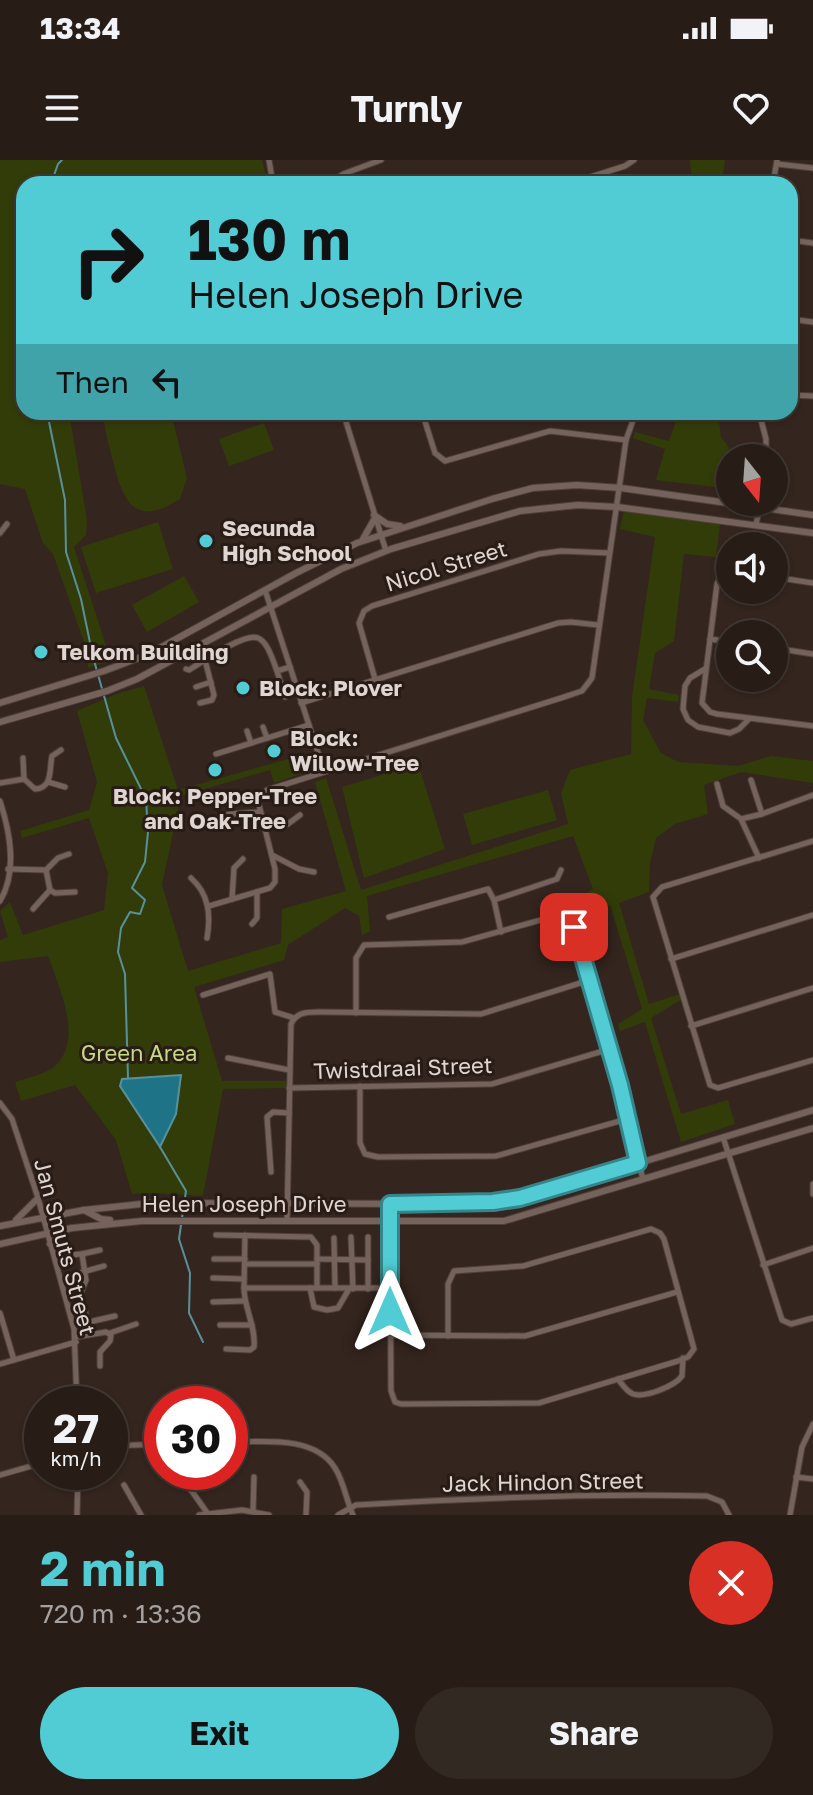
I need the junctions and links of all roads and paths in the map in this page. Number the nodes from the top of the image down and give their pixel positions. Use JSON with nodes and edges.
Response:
{"nodes":[{"id":1,"x":381,"y":160,"type":"edge"},
{"id":2,"x":634,"y":160,"type":"edge"},
{"id":3,"x":777,"y":162,"type":"edge"},
{"id":4,"x":813,"y":168,"type":"edge"},
{"id":5,"x":340,"y":176,"type":"edge"},
{"id":6,"x":593,"y":176,"type":"edge"},
{"id":7,"x":346,"y":420,"type":"edge"},
{"id":8,"x":425,"y":420,"type":"edge"},
{"id":9,"x":633,"y":420,"type":"edge"},
{"id":10,"x":761,"y":420,"type":"edge"},
{"id":11,"x":626,"y":440,"type":"junction"},
{"id":12,"x":766,"y":444,"type":"edge"},
{"id":13,"x":621,"y":488,"type":"junction"},
{"id":14,"x":716,"y":499,"type":"edge"},
{"id":15,"x":617,"y":507,"type":"junction"},
{"id":16,"x":788,"y":510,"type":"edge"},
{"id":17,"x":813,"y":515,"type":"edge"},
{"id":18,"x":758,"y":516,"type":"edge"},
{"id":19,"x":375,"y":517,"type":"junction"},
{"id":20,"x":7,"y":524,"type":"dead end"},
{"id":21,"x":756,"y":524,"type":"junction"},
{"id":22,"x":405,"y":526,"type":"junction"},
{"id":23,"x":0,"y":533,"type":"edge"},
{"id":24,"x":813,"y":533,"type":"edge"},
{"id":25,"x":380,"y":534,"type":"junction"},
{"id":26,"x":357,"y":543,"type":"junction"},
{"id":27,"x":386,"y":551,"type":"junction"},
{"id":28,"x":609,"y":553,"type":"junction"},
{"id":29,"x":788,"y":579,"type":"edge"},
{"id":30,"x":813,"y":583,"type":"edge"},
{"id":31,"x":264,"y":590,"type":"junction"},
{"id":32,"x":716,"y":592,"type":"edge"},
{"id":33,"x":271,"y":607,"type":"junction"},
{"id":34,"x":598,"y":625,"type":"junction"},
{"id":35,"x":710,"y":639,"type":"junction"},
{"id":36,"x":716,"y":640,"type":"edge"},
{"id":37,"x":788,"y":650,"type":"edge"},
{"id":38,"x":813,"y":654,"type":"edge"},
{"id":39,"x":205,"y":660,"type":"junction"},
{"id":40,"x":290,"y":667,"type":"junction"},
{"id":41,"x":186,"y":669,"type":"dead end"},
{"id":42,"x":705,"y":669,"type":"junction"},
{"id":43,"x":277,"y":671,"type":"junction"},
{"id":44,"x":375,"y":679,"type":"junction"},
{"id":45,"x":211,"y":682,"type":"junction"},
{"id":46,"x":196,"y":687,"type":"dead end"},
{"id":47,"x":285,"y":697,"type":"dead end"},
{"id":48,"x":0,"y":703,"type":"edge"},
{"id":49,"x":200,"y":703,"type":"dead end"},
{"id":50,"x":301,"y":703,"type":"junction"},
{"id":51,"x":750,"y":718,"type":"junction"},
{"id":52,"x":0,"y":722,"type":"edge"},
{"id":53,"x":309,"y":725,"type":"junction"},
{"id":54,"x":813,"y":726,"type":"edge"},
{"id":55,"x":263,"y":727,"type":"dead end"},
{"id":56,"x":247,"y":731,"type":"dead end"},
{"id":57,"x":267,"y":738,"type":"junction"},
{"id":58,"x":251,"y":743,"type":"junction"},
{"id":59,"x":61,"y":750,"type":"dead end"},
{"id":60,"x":216,"y":754,"type":"dead end"},
{"id":61,"x":23,"y":758,"type":"dead end"},
{"id":62,"x":324,"y":771,"type":"junction"},
{"id":63,"x":24,"y":779,"type":"junction"},
{"id":64,"x":751,"y":780,"type":"dead end"},
{"id":65,"x":48,"y":782,"type":"junction"},
{"id":66,"x":0,"y":783,"type":"edge"},
{"id":67,"x":717,"y":784,"type":"dead end"},
{"id":68,"x":65,"y":787,"type":"dead end"},
{"id":69,"x":812,"y":798,"type":"edge"},
{"id":70,"x":0,"y":801,"type":"edge"},
{"id":71,"x":260,"y":812,"type":"junction"},
{"id":72,"x":762,"y":814,"type":"junction"},
{"id":73,"x":300,"y":815,"type":"dead end"},
{"id":74,"x":741,"y":819,"type":"junction"},
{"id":75,"x":203,"y":822,"type":"dead end"},
{"id":76,"x":4,"y":824,"type":"edge"},
{"id":77,"x":264,"y":824,"type":"junction"},
{"id":78,"x":813,"y":841,"type":"edge"},
{"id":79,"x":69,"y":854,"type":"dead end"},
{"id":80,"x":271,"y":854,"type":"junction"},
{"id":81,"x":759,"y":858,"type":"junction"},
{"id":82,"x":243,"y":859,"type":"dead end"},
{"id":83,"x":8,"y":869,"type":"junction"},
{"id":84,"x":46,"y":870,"type":"junction"},
{"id":85,"x":561,"y":870,"type":"dead end"},
{"id":86,"x":314,"y":872,"type":"dead end"},
{"id":87,"x":191,"y":878,"type":"dead end"},
{"id":88,"x":50,"y":890,"type":"junction"},
{"id":89,"x":75,"y":892,"type":"dead end"},
{"id":90,"x":257,"y":892,"type":"junction"},
{"id":91,"x":232,"y":899,"type":"junction"},
{"id":92,"x":1,"y":900,"type":"edge"},
{"id":93,"x":494,"y":900,"type":"junction"},
{"id":94,"x":209,"y":906,"type":"junction"},
{"id":95,"x":33,"y":909,"type":"dead end"},
{"id":96,"x":813,"y":915,"type":"edge"},
{"id":97,"x":389,"y":917,"type":"dead end"},
{"id":98,"x":252,"y":924,"type":"dead end"},
{"id":99,"x":501,"y":932,"type":"junction"},
{"id":100,"x":207,"y":938,"type":"dead end"},
{"id":101,"x":671,"y":959,"type":"junction"},
{"id":102,"x":590,"y":980,"type":"junction"},
{"id":103,"x":813,"y":988,"type":"edge"},
{"id":104,"x":203,"y":995,"type":"dead end"},
{"id":105,"x":356,"y":1013,"type":"junction"},
{"id":106,"x":292,"y":1021,"type":"junction"},
{"id":107,"x":691,"y":1026,"type":"junction"},
{"id":108,"x":610,"y":1049,"type":"junction"},
{"id":109,"x":228,"y":1058,"type":"dead end"},
{"id":110,"x":813,"y":1060,"type":"edge"},
{"id":111,"x":289,"y":1070,"type":"junction"},
{"id":112,"x":360,"y":1086,"type":"junction"},
{"id":113,"x":289,"y":1088,"type":"junction"},
{"id":114,"x":1,"y":1104,"type":"edge"},
{"id":115,"x":813,"y":1110,"type":"edge"},
{"id":116,"x":289,"y":1113,"type":"junction"},
{"id":117,"x":627,"y":1119,"type":"junction"},
{"id":118,"x":813,"y":1128,"type":"edge"},
{"id":119,"x":723,"y":1137,"type":"junction"},
{"id":120,"x":729,"y":1154,"type":"junction"},
{"id":121,"x":638,"y":1163,"type":"junction"},
{"id":122,"x":271,"y":1172,"type":"dead end"},
{"id":123,"x":644,"y":1180,"type":"junction"},
{"id":124,"x":813,"y":1184,"type":"edge"},
{"id":125,"x":813,"y":1194,"type":"edge"},
{"id":126,"x":38,"y":1198,"type":"junction"},
{"id":127,"x":288,"y":1204,"type":"junction"},
{"id":128,"x":390,"y":1204,"type":"junction"},
{"id":129,"x":84,"y":1210,"type":"junction"},
{"id":130,"x":43,"y":1213,"type":"junction"},
{"id":131,"x":287,"y":1221,"type":"junction"},
{"id":132,"x":122,"y":1222,"type":"junction"},
{"id":133,"x":389,"y":1222,"type":"junction"},
{"id":134,"x":14,"y":1223,"type":"junction"},
{"id":135,"x":0,"y":1226,"type":"edge"},
{"id":136,"x":72,"y":1228,"type":"junction"},
{"id":137,"x":47,"y":1233,"type":"junction"},
{"id":138,"x":216,"y":1235,"type":"dead end"},
{"id":139,"x":245,"y":1235,"type":"junction"},
{"id":140,"x":351,"y":1237,"type":"dead end"},
{"id":141,"x":368,"y":1237,"type":"dead end"},
{"id":142,"x":334,"y":1238,"type":"dead end"},
{"id":143,"x":0,"y":1244,"type":"edge"},
{"id":144,"x":50,"y":1244,"type":"junction"},
{"id":145,"x":813,"y":1248,"type":"edge"},
{"id":146,"x":100,"y":1250,"type":"dead end"},
{"id":147,"x":82,"y":1254,"type":"junction"},
{"id":148,"x":69,"y":1255,"type":"dead end"},
{"id":149,"x":214,"y":1259,"type":"dead end"},
{"id":150,"x":335,"y":1260,"type":"junction"},
{"id":151,"x":352,"y":1260,"type":"junction"},
{"id":152,"x":368,"y":1260,"type":"junction"},
{"id":153,"x":245,"y":1261,"type":"junction"},
{"id":154,"x":317,"y":1262,"type":"junction"},
{"id":155,"x":763,"y":1265,"type":"junction"},
{"id":156,"x":104,"y":1266,"type":"dead end"},
{"id":157,"x":85,"y":1272,"type":"junction"},
{"id":158,"x":76,"y":1274,"type":"dead end"},
{"id":159,"x":213,"y":1278,"type":"dead end"},
{"id":160,"x":244,"y":1279,"type":"junction"},
{"id":161,"x":244,"y":1288,"type":"junction"},
{"id":162,"x":314,"y":1288,"type":"junction"},
{"id":163,"x":335,"y":1288,"type":"junction"},
{"id":164,"x":389,"y":1288,"type":"junction"},
{"id":165,"x":351,"y":1289,"type":"junction"},
{"id":166,"x":368,"y":1289,"type":"junction"},
{"id":167,"x":677,"y":1292,"type":"junction"},
{"id":168,"x":244,"y":1301,"type":"junction"},
{"id":169,"x":213,"y":1302,"type":"dead end"},
{"id":170,"x":0,"y":1313,"type":"edge"},
{"id":171,"x":115,"y":1316,"type":"dead end"},
{"id":172,"x":813,"y":1318,"type":"edge"},
{"id":173,"x":89,"y":1322,"type":"junction"},
{"id":174,"x":136,"y":1324,"type":"dead end"},
{"id":175,"x":220,"y":1325,"type":"dead end"},
{"id":176,"x":252,"y":1325,"type":"junction"},
{"id":177,"x":110,"y":1333,"type":"junction"},
{"id":178,"x":92,"y":1334,"type":"junction"},
{"id":179,"x":390,"y":1335,"type":"junction"},
{"id":180,"x":448,"y":1336,"type":"junction"},
{"id":181,"x":76,"y":1339,"type":"junction"},
{"id":182,"x":226,"y":1349,"type":"dead end"},
{"id":183,"x":683,"y":1358,"type":"junction"},
{"id":184,"x":14,"y":1360,"type":"junction"},
{"id":185,"x":0,"y":1364,"type":"edge"},
{"id":186,"x":100,"y":1366,"type":"dead end"},
{"id":187,"x":618,"y":1379,"type":"junction"},
{"id":188,"x":77,"y":1386,"type":"edge"},
{"id":189,"x":813,"y":1424,"type":"edge"},
{"id":190,"x":248,"y":1442,"type":"edge"},
{"id":191,"x":24,"y":1468,"type":"edge"},
{"id":192,"x":0,"y":1475,"type":"edge"},
{"id":193,"x":254,"y":1477,"type":"dead end"},
{"id":194,"x":796,"y":1477,"type":"junction"},
{"id":195,"x":813,"y":1479,"type":"edge"},
{"id":196,"x":300,"y":1482,"type":"dead end"},
{"id":197,"x":78,"y":1490,"type":"edge"},
{"id":198,"x":127,"y":1490,"type":"edge"},
{"id":199,"x":191,"y":1490,"type":"edge"},
{"id":200,"x":350,"y":1508,"type":"junction"},
{"id":201,"x":253,"y":1512,"type":"junction"},
{"id":202,"x":208,"y":1514,"type":"edge"},
{"id":203,"x":77,"y":1515,"type":"edge"},
{"id":204,"x":141,"y":1515,"type":"edge"},
{"id":205,"x":199,"y":1515,"type":"edge"},
{"id":206,"x":269,"y":1515,"type":"edge"},
{"id":207,"x":306,"y":1515,"type":"edge"},
{"id":208,"x":338,"y":1515,"type":"edge"},
{"id":209,"x":353,"y":1515,"type":"edge"},
{"id":210,"x":729,"y":1515,"type":"edge"},
{"id":211,"x":790,"y":1515,"type":"edge"}],
"edges":[{"from":1,"to":5,"type":"street"},
{"from":2,"to":6,"type":"street"},
{"from":3,"to":4,"type":"street"},
{"from":7,"to":19,"type":"street"},
{"from":8,"to":11,"type":"street"},
{"from":9,"to":11,"type":"street"},
{"from":10,"to":12,"type":"street"},
{"from":11,"to":13,"type":"street"},
{"from":13,"to":14,"type":"street"},
{"from":13,"to":15,"type":"street"},
{"from":13,"to":22,"type":"street"},
{"from":15,"to":21,"type":"street"},
{"from":15,"to":27,"type":"street"},
{"from":15,"to":28,"type":"street"},
{"from":16,"to":17,"type":"street"},
{"from":18,"to":21,"type":"street"},
{"from":19,"to":22,"type":"street"},
{"from":19,"to":25,"type":"street"},
{"from":19,"to":26,"type":"street"},
{"from":20,"to":23,"type":"street"},
{"from":21,"to":24,"type":"street"},
{"from":22,"to":25,"type":"street"},
{"from":25,"to":26,"type":"street"},
{"from":25,"to":27,"type":"street"},
{"from":26,"to":31,"type":"street"},
{"from":27,"to":33,"type":"street"},
{"from":28,"to":34,"type":"street"},
{"from":28,"to":44,"type":"street","name":"Nicol Street"},
{"from":29,"to":30,"type":"street"},
{"from":31,"to":33,"type":"street"},
{"from":31,"to":48,"type":"street"},
{"from":32,"to":35,"type":"street"},
{"from":33,"to":40,"type":"street"},
{"from":33,"to":52,"type":"street"},
{"from":34,"to":44,"type":"street"},
{"from":34,"to":62,"type":"street"},
{"from":35,"to":36,"type":"street"},
{"from":35,"to":42,"type":"street"},
{"from":37,"to":38,"type":"street"},
{"from":39,"to":41,"type":"street"},
{"from":39,"to":43,"type":"street"},
{"from":39,"to":45,"type":"street"},
{"from":40,"to":43,"type":"street"},
{"from":40,"to":50,"type":"street"},
{"from":42,"to":51,"type":"street"},
{"from":42,"to":51,"type":"street"},
{"from":43,"to":47,"type":"street"},
{"from":44,"to":50,"type":"street"},
{"from":45,"to":46,"type":"street"},
{"from":45,"to":49,"type":"street"},
{"from":50,"to":53,"type":"street"},
{"from":51,"to":54,"type":"street"},
{"from":53,"to":57,"type":"street"},
{"from":53,"to":62,"type":"street"},
{"from":55,"to":57,"type":"street"},
{"from":56,"to":58,"type":"street"},
{"from":57,"to":58,"type":"street"},
{"from":58,"to":60,"type":"street"},
{"from":59,"to":65,"type":"street"},
{"from":61,"to":63,"type":"street"},
{"from":62,"to":71,"type":"street"},
{"from":63,"to":65,"type":"street"},
{"from":63,"to":66,"type":"street"},
{"from":64,"to":72,"type":"street"},
{"from":65,"to":68,"type":"street"},
{"from":67,"to":74,"type":"street"},
{"from":69,"to":72,"type":"street"},
{"from":70,"to":76,"type":"street"},
{"from":71,"to":75,"type":"street"},
{"from":71,"to":77,"type":"street"},
{"from":72,"to":74,"type":"street"},
{"from":73,"to":77,"type":"street"},
{"from":74,"to":81,"type":"street"},
{"from":76,"to":83,"type":"street"},
{"from":77,"to":80,"type":"street"},
{"from":78,"to":81,"type":"street"},
{"from":79,"to":84,"type":"street"},
{"from":80,"to":86,"type":"street"},
{"from":80,"to":90,"type":"street"},
{"from":81,"to":101,"type":"street"},
{"from":82,"to":91,"type":"street"},
{"from":83,"to":84,"type":"street"},
{"from":83,"to":92,"type":"street"},
{"from":84,"to":88,"type":"street"},
{"from":85,"to":93,"type":"street"},
{"from":87,"to":94,"type":"street"},
{"from":88,"to":89,"type":"street"},
{"from":88,"to":95,"type":"street"},
{"from":90,"to":91,"type":"street"},
{"from":90,"to":98,"type":"street"},
{"from":91,"to":94,"type":"street"},
{"from":93,"to":97,"type":"street"},
{"from":93,"to":99,"type":"street"},
{"from":94,"to":100,"type":"street"},
{"from":96,"to":101,"type":"street"},
{"from":99,"to":102,"type":"street"},
{"from":99,"to":105,"type":"street"},
{"from":101,"to":107,"type":"street"},
{"from":102,"to":105,"type":"street"},
{"from":102,"to":108,"type":"street"},
{"from":103,"to":107,"type":"street"},
{"from":104,"to":106,"type":"street"},
{"from":105,"to":106,"type":"street"},
{"from":106,"to":111,"type":"street"},
{"from":107,"to":110,"type":"street"},
{"from":108,"to":112,"type":"street","name":"Twistdraai Street"},
{"from":108,"to":117,"type":"street"},
{"from":109,"to":111,"type":"street"},
{"from":111,"to":113,"type":"street"},
{"from":112,"to":113,"type":"street","name":"Twistdraai Street"},
{"from":112,"to":117,"type":"street"},
{"from":113,"to":116,"type":"street"},
{"from":114,"to":126,"type":"street","name":"Jan Smuts Street"},
{"from":115,"to":119,"type":"street","name":"Helen Joseph Drive"},
{"from":116,"to":122,"type":"street"},
{"from":116,"to":127,"type":"street"},
{"from":117,"to":121,"type":"street"},
{"from":118,"to":120,"type":"street","name":"Helen Joseph Drive"},
{"from":119,"to":120,"type":"street"},
{"from":119,"to":121,"type":"street","name":"Helen Joseph Drive"},
{"from":120,"to":123,"type":"street","name":"Helen Joseph Drive"},
{"from":120,"to":155,"type":"street"},
{"from":121,"to":123,"type":"street"},
{"from":121,"to":128,"type":"street","name":"Helen Joseph Drive"},
{"from":123,"to":133,"type":"street","name":"Helen Joseph Drive"},
{"from":124,"to":125,"type":"street"},
{"from":126,"to":130,"type":"street","name":"Jan Smuts Street"},
{"from":126,"to":134,"type":"street"},
{"from":127,"to":128,"type":"street","name":"Helen Joseph Drive"},
{"from":127,"to":129,"type":"street","name":"Helen Joseph Drive"},
{"from":127,"to":131,"type":"street"},
{"from":128,"to":133,"type":"street"},
{"from":129,"to":130,"type":"street","name":"Helen Joseph Drive"},
{"from":129,"to":132,"type":"street"},
{"from":130,"to":134,"type":"street","name":"Helen Joseph Drive"},
{"from":130,"to":137,"type":"street","name":"Jan Smuts Street"},
{"from":131,"to":132,"type":"street","name":"Helen Joseph Drive"},
{"from":131,"to":133,"type":"street","name":"Helen Joseph Drive"},
{"from":132,"to":136,"type":"street","name":"Helen Joseph Drive"},
{"from":133,"to":164,"type":"street"},
{"from":134,"to":135,"type":"street","name":"Helen Joseph Drive"},
{"from":136,"to":137,"type":"street","name":"Helen Joseph Drive"},
{"from":136,"to":144,"type":"street"},
{"from":137,"to":143,"type":"street","name":"Helen Joseph Drive"},
{"from":137,"to":144,"type":"street","name":"Jan Smuts Street"},
{"from":138,"to":139,"type":"street"},
{"from":139,"to":153,"type":"street"},
{"from":139,"to":154,"type":"street"},
{"from":140,"to":151,"type":"street"},
{"from":141,"to":152,"type":"street"},
{"from":142,"to":150,"type":"street"},
{"from":144,"to":181,"type":"street","name":"Jan Smuts Street"},
{"from":145,"to":155,"type":"street"},
{"from":146,"to":147,"type":"street"},
{"from":147,"to":148,"type":"street"},
{"from":147,"to":157,"type":"street"},
{"from":149,"to":153,"type":"street"},
{"from":150,"to":151,"type":"street"},
{"from":150,"to":154,"type":"street"},
{"from":150,"to":163,"type":"street"},
{"from":151,"to":152,"type":"street"},
{"from":151,"to":165,"type":"street"},
{"from":152,"to":166,"type":"street"},
{"from":153,"to":154,"type":"street"},
{"from":153,"to":160,"type":"street"},
{"from":154,"to":162,"type":"street"},
{"from":155,"to":172,"type":"street"},
{"from":156,"to":157,"type":"street"},
{"from":157,"to":158,"type":"street"},
{"from":157,"to":173,"type":"street"},
{"from":159,"to":160,"type":"street"},
{"from":160,"to":161,"type":"street"},
{"from":161,"to":162,"type":"street"},
{"from":161,"to":168,"type":"street"},
{"from":162,"to":163,"type":"street"},
{"from":162,"to":165,"type":"street"},
{"from":163,"to":165,"type":"street"},
{"from":164,"to":166,"type":"street"},
{"from":164,"to":179,"type":"street"},
{"from":165,"to":166,"type":"street"},
{"from":167,"to":180,"type":"street"},
{"from":167,"to":180,"type":"street"},
{"from":167,"to":183,"type":"street"},
{"from":168,"to":169,"type":"street"},
{"from":168,"to":176,"type":"street"},
{"from":170,"to":184,"type":"street"},
{"from":171,"to":173,"type":"street"},
{"from":173,"to":178,"type":"street"},
{"from":174,"to":177,"type":"street"},
{"from":175,"to":176,"type":"street"},
{"from":176,"to":182,"type":"street"},
{"from":177,"to":178,"type":"street"},
{"from":177,"to":186,"type":"street"},
{"from":178,"to":181,"type":"street"},
{"from":179,"to":180,"type":"street"},
{"from":179,"to":187,"type":"street"},
{"from":181,"to":184,"type":"street"},
{"from":181,"to":188,"type":"street","name":"Jan Smuts Street"},
{"from":183,"to":187,"type":"street"},
{"from":183,"to":187,"type":"street"},
{"from":184,"to":185,"type":"street"},
{"from":189,"to":194,"type":"street"},
{"from":190,"to":200,"type":"street"},
{"from":191,"to":192,"type":"street"},
{"from":193,"to":201,"type":"street"},
{"from":194,"to":195,"type":"street"},
{"from":194,"to":211,"type":"street"},
{"from":196,"to":207,"type":"street"},
{"from":197,"to":203,"type":"street"},
{"from":198,"to":204,"type":"street"},
{"from":199,"to":202,"type":"street"},
{"from":200,"to":208,"type":"street"},
{"from":200,"to":209,"type":"street"},
{"from":200,"to":210,"type":"street","name":"Jack Hindon Street"},
{"from":201,"to":202,"type":"street"},
{"from":201,"to":206,"type":"street"},
{"from":202,"to":205,"type":"street"}]}
